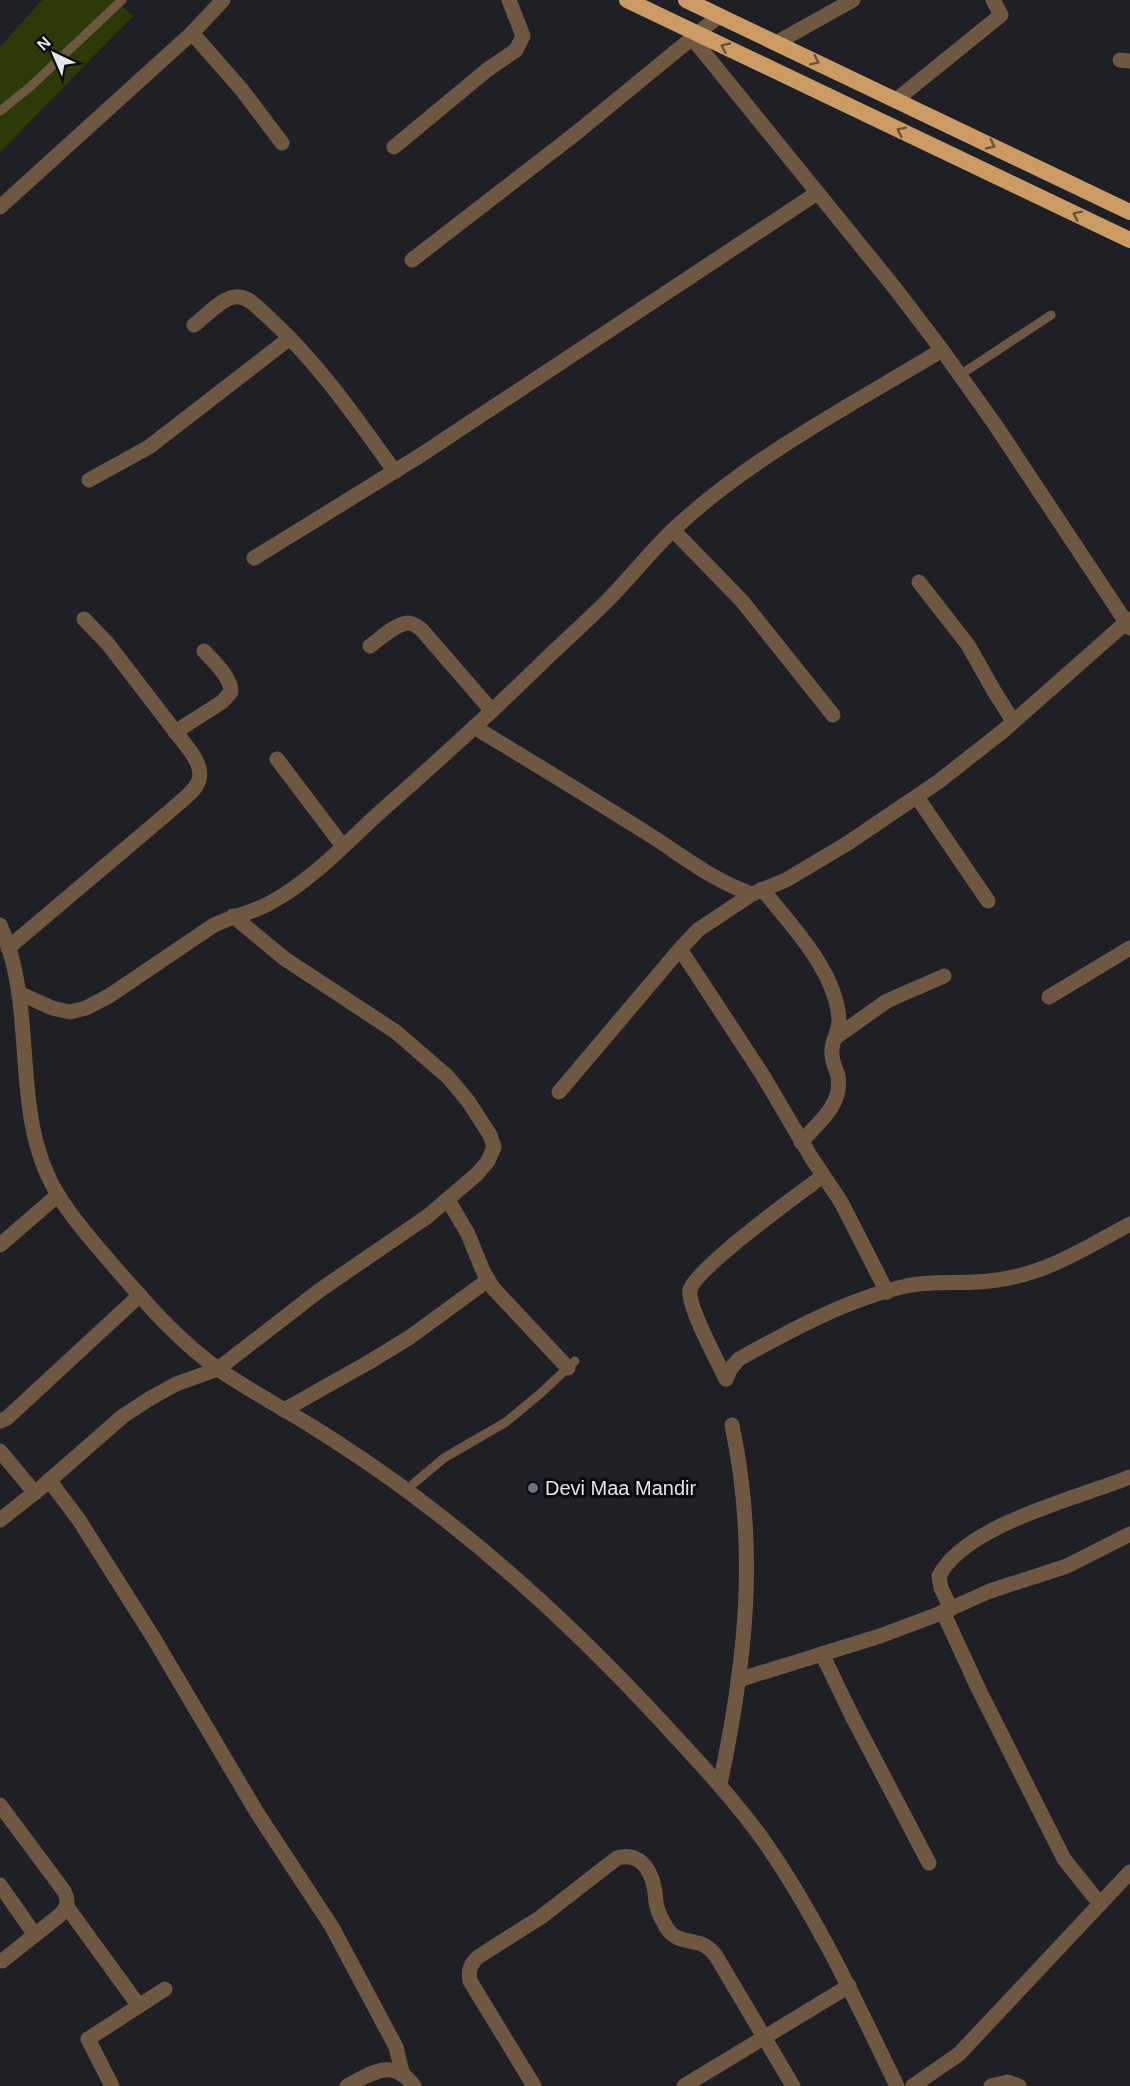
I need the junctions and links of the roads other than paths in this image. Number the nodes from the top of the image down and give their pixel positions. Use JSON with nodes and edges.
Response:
{"nodes":[{"id":1,"x":122,"y":0,"type":"edge"},
{"id":2,"x":223,"y":0,"type":"edge"},
{"id":3,"x":509,"y":0,"type":"edge"},
{"id":4,"x":627,"y":0,"type":"edge"},
{"id":5,"x":686,"y":0,"type":"edge"},
{"id":6,"x":853,"y":0,"type":"edge"},
{"id":7,"x":993,"y":0,"type":"edge"},
{"id":8,"x":719,"y":16,"type":"junction"},
{"id":9,"x":192,"y":33,"type":"junction"},
{"id":10,"x":695,"y":37,"type":"junction"},
{"id":11,"x":776,"y":43,"type":"junction"},
{"id":12,"x":896,"y":100,"type":"junction"},
{"id":13,"x":0,"y":111,"type":"edge"},
{"id":14,"x":282,"y":143,"type":"dead end"},
{"id":15,"x":394,"y":147,"type":"dead end"},
{"id":16,"x":818,"y":193,"type":"junction"},
{"id":17,"x":0,"y":207,"type":"edge"},
{"id":18,"x":1130,"y":212,"type":"edge"},
{"id":19,"x":1130,"y":240,"type":"edge"},
{"id":20,"x":412,"y":260,"type":"dead end"},
{"id":21,"x":1051,"y":315,"type":"dead end"},
{"id":22,"x":194,"y":324,"type":"dead end"},
{"id":23,"x":290,"y":338,"type":"junction"},
{"id":24,"x":942,"y":350,"type":"junction"},
{"id":25,"x":960,"y":375,"type":"junction"},
{"id":26,"x":394,"y":472,"type":"junction"},
{"id":27,"x":89,"y":480,"type":"dead end"},
{"id":28,"x":673,"y":530,"type":"junction"},
{"id":29,"x":254,"y":558,"type":"dead end"},
{"id":30,"x":919,"y":582,"type":"dead end"},
{"id":31,"x":84,"y":619,"type":"dead end"},
{"id":32,"x":1129,"y":623,"type":"edge"},
{"id":33,"x":370,"y":646,"type":"dead end"},
{"id":34,"x":204,"y":651,"type":"dead end"},
{"id":35,"x":492,"y":711,"type":"junction"},
{"id":36,"x":833,"y":715,"type":"dead end"},
{"id":37,"x":1013,"y":721,"type":"junction"},
{"id":38,"x":474,"y":727,"type":"junction"},
{"id":39,"x":175,"y":732,"type":"junction"},
{"id":40,"x":277,"y":759,"type":"dead end"},
{"id":41,"x":917,"y":797,"type":"junction"},
{"id":42,"x":342,"y":845,"type":"junction"},
{"id":43,"x":757,"y":892,"type":"junction"},
{"id":44,"x":988,"y":900,"type":"dead end"},
{"id":45,"x":233,"y":916,"type":"junction"},
{"id":46,"x":1,"y":929,"type":"edge"},
{"id":47,"x":8,"y":948,"type":"junction"},
{"id":48,"x":1130,"y":948,"type":"edge"},
{"id":49,"x":680,"y":949,"type":"junction"},
{"id":50,"x":944,"y":976,"type":"dead end"},
{"id":51,"x":19,"y":993,"type":"junction"},
{"id":52,"x":1049,"y":996,"type":"dead end"},
{"id":53,"x":836,"y":1037,"type":"junction"},
{"id":54,"x":560,"y":1092,"type":"dead end"},
{"id":55,"x":801,"y":1142,"type":"junction"},
{"id":56,"x":823,"y":1176,"type":"junction"},
{"id":57,"x":58,"y":1195,"type":"junction"},
{"id":58,"x":448,"y":1200,"type":"junction"},
{"id":59,"x":1130,"y":1224,"type":"edge"},
{"id":60,"x":0,"y":1245,"type":"edge"},
{"id":61,"x":488,"y":1280,"type":"junction"},
{"id":62,"x":887,"y":1292,"type":"junction"},
{"id":63,"x":140,"y":1295,"type":"junction"},
{"id":64,"x":571,"y":1365,"type":"joint"},
{"id":65,"x":218,"y":1369,"type":"junction"},
{"id":66,"x":284,"y":1410,"type":"junction"},
{"id":67,"x":0,"y":1420,"type":"edge"},
{"id":68,"x":732,"y":1425,"type":"dead end"},
{"id":69,"x":0,"y":1451,"type":"edge"},
{"id":70,"x":1130,"y":1477,"type":"edge"},
{"id":71,"x":49,"y":1480,"type":"junction"},
{"id":72,"x":406,"y":1490,"type":"junction"},
{"id":73,"x":34,"y":1493,"type":"junction"},
{"id":74,"x":0,"y":1520,"type":"edge"},
{"id":75,"x":1130,"y":1534,"type":"edge"},
{"id":76,"x":947,"y":1610,"type":"junction"},
{"id":77,"x":822,"y":1654,"type":"junction"},
{"id":78,"x":738,"y":1680,"type":"junction"},
{"id":79,"x":720,"y":1784,"type":"junction"},
{"id":80,"x":0,"y":1805,"type":"edge"},
{"id":81,"x":929,"y":1863,"type":"dead end"},
{"id":82,"x":1130,"y":1872,"type":"edge"},
{"id":83,"x":0,"y":1885,"type":"edge"},
{"id":84,"x":1100,"y":1904,"type":"junction"},
{"id":85,"x":67,"y":1907,"type":"junction"},
{"id":86,"x":34,"y":1935,"type":"junction"},
{"id":87,"x":2,"y":1961,"type":"dead end"},
{"id":88,"x":849,"y":1986,"type":"junction"},
{"id":89,"x":165,"y":1989,"type":"dead end"},
{"id":90,"x":139,"y":2006,"type":"junction"},
{"id":91,"x":765,"y":2037,"type":"junction"},
{"id":92,"x":402,"y":2072,"type":"junction"},
{"id":93,"x":112,"y":2086,"type":"edge"},
{"id":94,"x":347,"y":2086,"type":"edge"},
{"id":95,"x":414,"y":2086,"type":"edge"},
{"id":96,"x":534,"y":2086,"type":"edge"},
{"id":97,"x":684,"y":2086,"type":"edge"},
{"id":98,"x":793,"y":2086,"type":"edge"},
{"id":99,"x":897,"y":2086,"type":"edge"},
{"id":100,"x":913,"y":2086,"type":"edge"},
{"id":101,"x":991,"y":2086,"type":"edge"},
{"id":102,"x":1019,"y":2086,"type":"edge"}],
"edges":[{"from":1,"to":13,"type":"lane"},
{"from":2,"to":9,"type":"street"},
{"from":3,"to":15,"type":"street"},
{"from":4,"to":10,"type":"highway"},
{"from":5,"to":8,"type":"highway"},
{"from":6,"to":11,"type":"street"},
{"from":7,"to":12,"type":"street"},
{"from":8,"to":10,"type":"street"},
{"from":8,"to":11,"type":"highway"},
{"from":9,"to":14,"type":"street"},
{"from":9,"to":17,"type":"street"},
{"from":10,"to":16,"type":"street"},
{"from":19,"to":10,"type":"highway","one_way":true},
{"from":10,"to":20,"type":"street"},
{"from":11,"to":12,"type":"highway","one_way":true},
{"from":12,"to":18,"type":"highway","one_way":true},
{"from":16,"to":24,"type":"street"},
{"from":16,"to":26,"type":"street"},
{"from":21,"to":25,"type":"lane"},
{"from":22,"to":23,"type":"street"},
{"from":23,"to":26,"type":"street"},
{"from":23,"to":27,"type":"street"},
{"from":24,"to":25,"type":"street"},
{"from":24,"to":28,"type":"street"},
{"from":25,"to":32,"type":"street"},
{"from":26,"to":29,"type":"street"},
{"from":28,"to":35,"type":"street"},
{"from":28,"to":36,"type":"street"},
{"from":30,"to":37,"type":"street"},
{"from":31,"to":39,"type":"street"},
{"from":32,"to":37,"type":"street"},
{"from":33,"to":35,"type":"street"},
{"from":34,"to":39,"type":"street"},
{"from":35,"to":38,"type":"street"},
{"from":37,"to":41,"type":"street"},
{"from":38,"to":42,"type":"street"},
{"from":38,"to":43,"type":"street"},
{"from":39,"to":47,"type":"street"},
{"from":40,"to":42,"type":"street"},
{"from":41,"to":43,"type":"street"},
{"from":41,"to":44,"type":"street"},
{"from":42,"to":45,"type":"street"},
{"from":43,"to":49,"type":"street"},
{"from":43,"to":53,"type":"street"},
{"from":45,"to":51,"type":"street"},
{"from":45,"to":58,"type":"street"},
{"from":46,"to":47,"type":"street"},
{"from":47,"to":51,"type":"street"},
{"from":48,"to":52,"type":"street"},
{"from":49,"to":54,"type":"street"},
{"from":49,"to":55,"type":"street"},
{"from":50,"to":53,"type":"street"},
{"from":51,"to":57,"type":"street"},
{"from":53,"to":55,"type":"street"},
{"from":55,"to":56,"type":"street"},
{"from":56,"to":62,"type":"street"},
{"from":56,"to":62,"type":"street"},
{"from":57,"to":60,"type":"street"},
{"from":57,"to":63,"type":"street"},
{"from":58,"to":61,"type":"street"},
{"from":58,"to":65,"type":"street"},
{"from":59,"to":62,"type":"street"},
{"from":61,"to":64,"type":"street"},
{"from":61,"to":66,"type":"street"},
{"from":63,"to":65,"type":"street"},
{"from":63,"to":67,"type":"street"},
{"from":64,"to":72,"type":"lane"},
{"from":65,"to":66,"type":"street"},
{"from":65,"to":71,"type":"street"},
{"from":66,"to":72,"type":"street"},
{"from":68,"to":78,"type":"street"},
{"from":69,"to":73,"type":"street"},
{"from":70,"to":76,"type":"street"},
{"from":71,"to":73,"type":"street"},
{"from":71,"to":92,"type":"street"},
{"from":72,"to":79,"type":"street"},
{"from":73,"to":74,"type":"street"},
{"from":75,"to":76,"type":"street"},
{"from":76,"to":77,"type":"street"},
{"from":76,"to":84,"type":"street"},
{"from":77,"to":78,"type":"street"},
{"from":77,"to":81,"type":"street"},
{"from":78,"to":79,"type":"street"},
{"from":79,"to":88,"type":"street"},
{"from":80,"to":85,"type":"street"},
{"from":82,"to":84,"type":"street"},
{"from":83,"to":86,"type":"street"},
{"from":84,"to":100,"type":"street"},
{"from":85,"to":86,"type":"street"},
{"from":85,"to":90,"type":"street"},
{"from":86,"to":87,"type":"street"},
{"from":88,"to":91,"type":"street"},
{"from":88,"to":99,"type":"street"},
{"from":89,"to":90,"type":"street"},
{"from":90,"to":93,"type":"street"},
{"from":91,"to":96,"type":"street"},
{"from":91,"to":97,"type":"street"},
{"from":91,"to":98,"type":"street"},
{"from":92,"to":94,"type":"street"},
{"from":92,"to":95,"type":"street"},
{"from":101,"to":102,"type":"street"}]}
